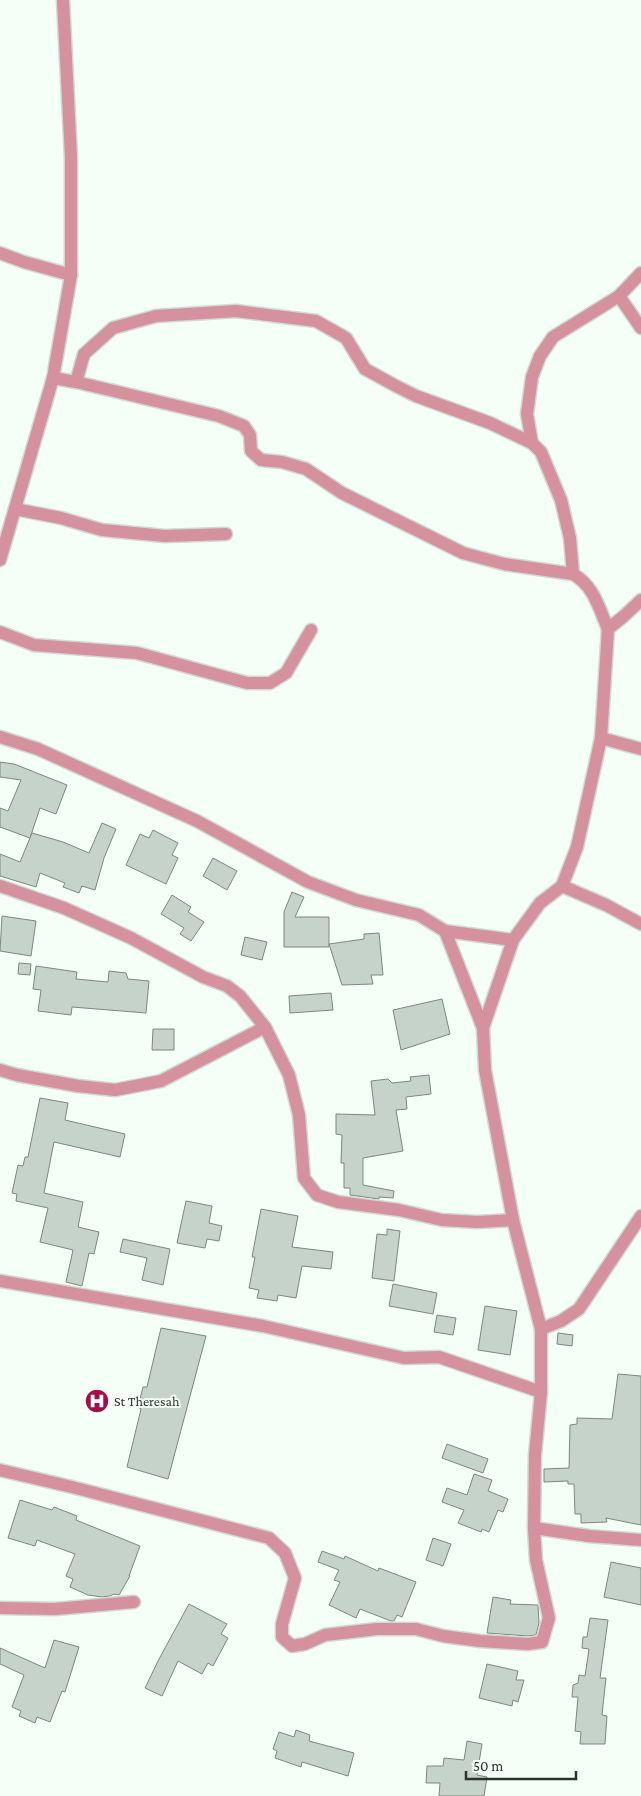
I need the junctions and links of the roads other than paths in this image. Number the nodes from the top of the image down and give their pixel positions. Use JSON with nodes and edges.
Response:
{"nodes":[{"id":1,"x":63,"y":0,"type":"edge"},
{"id":2,"x":0,"y":253,"type":"edge"},
{"id":3,"x":641,"y":272,"type":"edge"},
{"id":4,"x":72,"y":275,"type":"junction"},
{"id":5,"x":619,"y":296,"type":"junction"},
{"id":6,"x":641,"y":328,"type":"edge"},
{"id":7,"x":53,"y":378,"type":"junction"},
{"id":8,"x":76,"y":382,"type":"junction"},
{"id":9,"x":532,"y":443,"type":"junction"},
{"id":10,"x":15,"y":509,"type":"junction"},
{"id":11,"x":226,"y":534,"type":"dead end"},
{"id":12,"x":0,"y":560,"type":"edge"},
{"id":13,"x":574,"y":574,"type":"junction"},
{"id":14,"x":641,"y":600,"type":"edge"},
{"id":15,"x":608,"y":629,"type":"junction"},
{"id":16,"x":311,"y":630,"type":"dead end"},
{"id":17,"x":0,"y":632,"type":"edge"},
{"id":18,"x":0,"y":737,"type":"edge"},
{"id":19,"x":601,"y":738,"type":"junction"},
{"id":20,"x":641,"y":749,"type":"edge"},
{"id":21,"x":0,"y":886,"type":"edge"},
{"id":22,"x":562,"y":886,"type":"junction"},
{"id":23,"x":641,"y":924,"type":"edge"},
{"id":24,"x":445,"y":931,"type":"junction"},
{"id":25,"x":513,"y":940,"type":"junction"},
{"id":26,"x":265,"y":1027,"type":"junction"},
{"id":27,"x":483,"y":1028,"type":"junction"},
{"id":28,"x":0,"y":1070,"type":"edge"},
{"id":29,"x":641,"y":1216,"type":"edge"},
{"id":30,"x":513,"y":1220,"type":"junction"},
{"id":31,"x":0,"y":1281,"type":"edge"},
{"id":32,"x":541,"y":1329,"type":"junction"},
{"id":33,"x":541,"y":1392,"type":"junction"},
{"id":34,"x":0,"y":1470,"type":"edge"},
{"id":35,"x":534,"y":1528,"type":"junction"},
{"id":36,"x":641,"y":1540,"type":"edge"},
{"id":37,"x":134,"y":1602,"type":"dead end"},
{"id":38,"x":0,"y":1608,"type":"edge"}],
"edges":[{"from":1,"to":4,"type":"street"},
{"from":2,"to":4,"type":"street"},
{"from":3,"to":5,"type":"street"},
{"from":4,"to":7,"type":"street"},
{"from":5,"to":6,"type":"street"},
{"from":5,"to":9,"type":"street"},
{"from":7,"to":8,"type":"street"},
{"from":7,"to":10,"type":"street"},
{"from":8,"to":9,"type":"street"},
{"from":8,"to":13,"type":"street"},
{"from":9,"to":13,"type":"street"},
{"from":10,"to":11,"type":"street"},
{"from":10,"to":12,"type":"street"},
{"from":13,"to":15,"type":"street"},
{"from":14,"to":15,"type":"street"},
{"from":15,"to":19,"type":"street"},
{"from":16,"to":17,"type":"street"},
{"from":18,"to":24,"type":"street"},
{"from":19,"to":20,"type":"street"},
{"from":19,"to":22,"type":"street"},
{"from":21,"to":26,"type":"street"},
{"from":22,"to":23,"type":"street"},
{"from":22,"to":25,"type":"street"},
{"from":24,"to":25,"type":"street"},
{"from":24,"to":27,"type":"street"},
{"from":25,"to":27,"type":"street"},
{"from":26,"to":28,"type":"street"},
{"from":26,"to":30,"type":"street"},
{"from":27,"to":30,"type":"street"},
{"from":29,"to":32,"type":"street"},
{"from":30,"to":32,"type":"street"},
{"from":31,"to":33,"type":"street"},
{"from":32,"to":33,"type":"street"},
{"from":33,"to":35,"type":"street"},
{"from":34,"to":35,"type":"street"},
{"from":35,"to":36,"type":"street"},
{"from":37,"to":38,"type":"street"}]}
